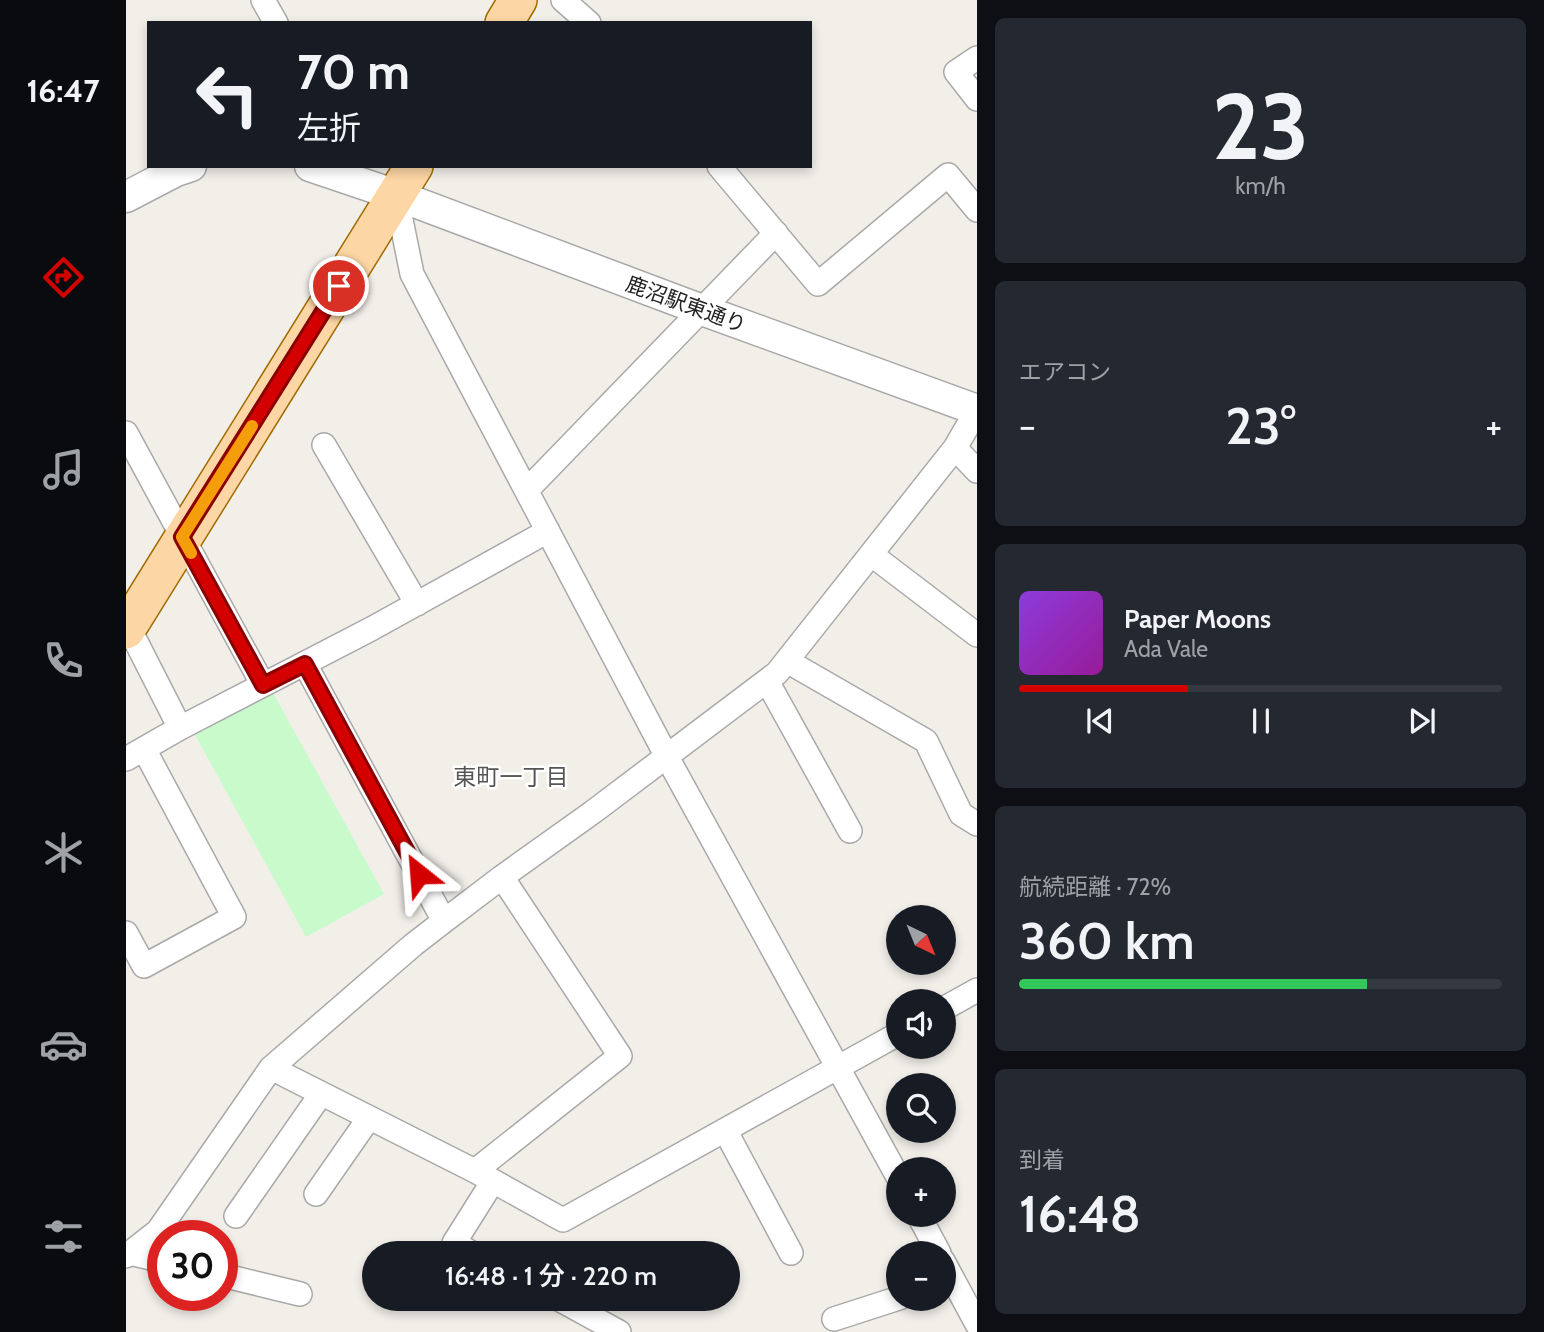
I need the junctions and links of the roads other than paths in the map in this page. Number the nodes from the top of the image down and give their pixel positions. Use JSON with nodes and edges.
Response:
{"nodes":[{"id":1,"x":263,"y":0,"type":"edge"},
{"id":2,"x":519,"y":0,"type":"edge"},
{"id":3,"x":563,"y":0,"type":"edge"},
{"id":4,"x":275,"y":21,"type":"edge"},
{"id":5,"x":505,"y":21,"type":"edge"},
{"id":6,"x":587,"y":21,"type":"edge"},
{"id":7,"x":977,"y":58,"type":"edge"},
{"id":8,"x":977,"y":99,"type":"edge"},
{"id":9,"x":185,"y":168,"type":"edge"},
{"id":10,"x":323,"y":168,"type":"edge"},
{"id":11,"x":721,"y":168,"type":"edge"},
{"id":12,"x":405,"y":181,"type":"edge"},
{"id":13,"x":126,"y":197,"type":"edge"},
{"id":14,"x":977,"y":210,"type":"edge"},
{"id":15,"x":776,"y":233,"type":"junction"},
{"id":16,"x":702,"y":310,"type":"junction"},
{"id":17,"x":977,"y":410,"type":"edge"},
{"id":18,"x":126,"y":433,"type":"edge"},
{"id":19,"x":324,"y":445,"type":"dead end"},
{"id":20,"x":956,"y":448,"type":"junction"},
{"id":21,"x":977,"y":471,"type":"edge"},
{"id":22,"x":527,"y":490,"type":"junction"},
{"id":23,"x":548,"y":531,"type":"junction"},
{"id":24,"x":182,"y":537,"type":"junction"},
{"id":25,"x":872,"y":555,"type":"junction"},
{"id":26,"x":417,"y":604,"type":"junction"},
{"id":27,"x":127,"y":628,"type":"edge"},
{"id":28,"x":977,"y":635,"type":"edge"},
{"id":29,"x":788,"y":661,"type":"junction"},
{"id":30,"x":305,"y":664,"type":"junction"},
{"id":31,"x":767,"y":681,"type":"junction"},
{"id":32,"x":263,"y":685,"type":"junction"},
{"id":33,"x":180,"y":728,"type":"junction"},
{"id":34,"x":135,"y":754,"type":"edge"},
{"id":35,"x":667,"y":757,"type":"junction"},
{"id":36,"x":977,"y":824,"type":"edge"},
{"id":37,"x":850,"y":831,"type":"dead end"},
{"id":38,"x":502,"y":877,"type":"junction"},
{"id":39,"x":444,"y":920,"type":"junction"},
{"id":40,"x":126,"y":933,"type":"edge"},
{"id":41,"x":977,"y":990,"type":"edge"},
{"id":42,"x":956,"y":1002,"type":"edge"},
{"id":43,"x":886,"y":1041,"type":"edge"},
{"id":44,"x":271,"y":1068,"type":"junction"},
{"id":45,"x":838,"y":1068,"type":"junction"},
{"id":46,"x":321,"y":1094,"type":"junction"},
{"id":47,"x":369,"y":1118,"type":"junction"},
{"id":48,"x":725,"y":1130,"type":"junction"},
{"id":49,"x":887,"y":1157,"type":"edge"},
{"id":50,"x":484,"y":1176,"type":"junction"},
{"id":51,"x":316,"y":1194,"type":"dead end"},
{"id":52,"x":236,"y":1216,"type":"dead end"},
{"id":53,"x":455,"y":1241,"type":"edge"},
{"id":54,"x":792,"y":1253,"type":"dead end"},
{"id":55,"x":128,"y":1254,"type":"edge"},
{"id":56,"x":147,"y":1258,"type":"edge"},
{"id":57,"x":238,"y":1279,"type":"edge"},
{"id":58,"x":956,"y":1293,"type":"edge"},
{"id":59,"x":300,"y":1294,"type":"dead end"},
{"id":60,"x":886,"y":1302,"type":"edge"},
{"id":61,"x":581,"y":1311,"type":"edge"},
{"id":62,"x":834,"y":1319,"type":"dead end"},
{"id":63,"x":977,"y":1324,"type":"edge"},
{"id":64,"x":619,"y":1332,"type":"edge"}],
"edges":[{"from":1,"to":4,"type":"street"},
{"from":2,"to":5,"type":"main road"},
{"from":3,"to":6,"type":"street"},
{"from":7,"to":8,"type":"street"},
{"from":9,"to":13,"type":"street"},
{"from":10,"to":12,"type":"street","name":"鹿沼駅東通り"},
{"from":11,"to":15,"type":"street"},
{"from":12,"to":16,"type":"street","name":"鹿沼駅東通り"},
{"from":12,"to":22,"type":"street"},
{"from":12,"to":24,"type":"main road"},
{"from":14,"to":15,"type":"street"},
{"from":15,"to":16,"type":"street"},
{"from":16,"to":17,"type":"street","name":"鹿沼駅東通り"},
{"from":16,"to":22,"type":"street"},
{"from":17,"to":20,"type":"street"},
{"from":18,"to":24,"type":"street"},
{"from":19,"to":26,"type":"street"},
{"from":20,"to":21,"type":"street"},
{"from":20,"to":25,"type":"street"},
{"from":22,"to":23,"type":"street"},
{"from":23,"to":26,"type":"street"},
{"from":23,"to":35,"type":"street"},
{"from":24,"to":27,"type":"main road"},
{"from":24,"to":32,"type":"street"},
{"from":25,"to":28,"type":"street"},
{"from":25,"to":29,"type":"street"},
{"from":26,"to":30,"type":"street"},
{"from":27,"to":33,"type":"street"},
{"from":29,"to":31,"type":"street"},
{"from":29,"to":36,"type":"street"},
{"from":30,"to":32,"type":"street"},
{"from":30,"to":39,"type":"street"},
{"from":31,"to":35,"type":"street"},
{"from":31,"to":37,"type":"street"},
{"from":32,"to":33,"type":"street"},
{"from":33,"to":34,"type":"street"},
{"from":34,"to":40,"type":"street"},
{"from":35,"to":38,"type":"street"},
{"from":35,"to":45,"type":"street"},
{"from":38,"to":39,"type":"street"},
{"from":38,"to":50,"type":"street"},
{"from":39,"to":44,"type":"street"},
{"from":41,"to":42,"type":"street"},
{"from":43,"to":45,"type":"street"},
{"from":44,"to":46,"type":"street"},
{"from":44,"to":55,"type":"street"},
{"from":45,"to":48,"type":"street"},
{"from":45,"to":49,"type":"street"},
{"from":46,"to":47,"type":"street"},
{"from":46,"to":52,"type":"street"},
{"from":47,"to":50,"type":"street"},
{"from":47,"to":51,"type":"street"},
{"from":48,"to":50,"type":"street"},
{"from":48,"to":54,"type":"street"},
{"from":50,"to":53,"type":"street"},
{"from":55,"to":56,"type":"street"},
{"from":57,"to":59,"type":"street"},
{"from":58,"to":63,"type":"street"},
{"from":60,"to":62,"type":"street"},
{"from":61,"to":64,"type":"street"}]}
